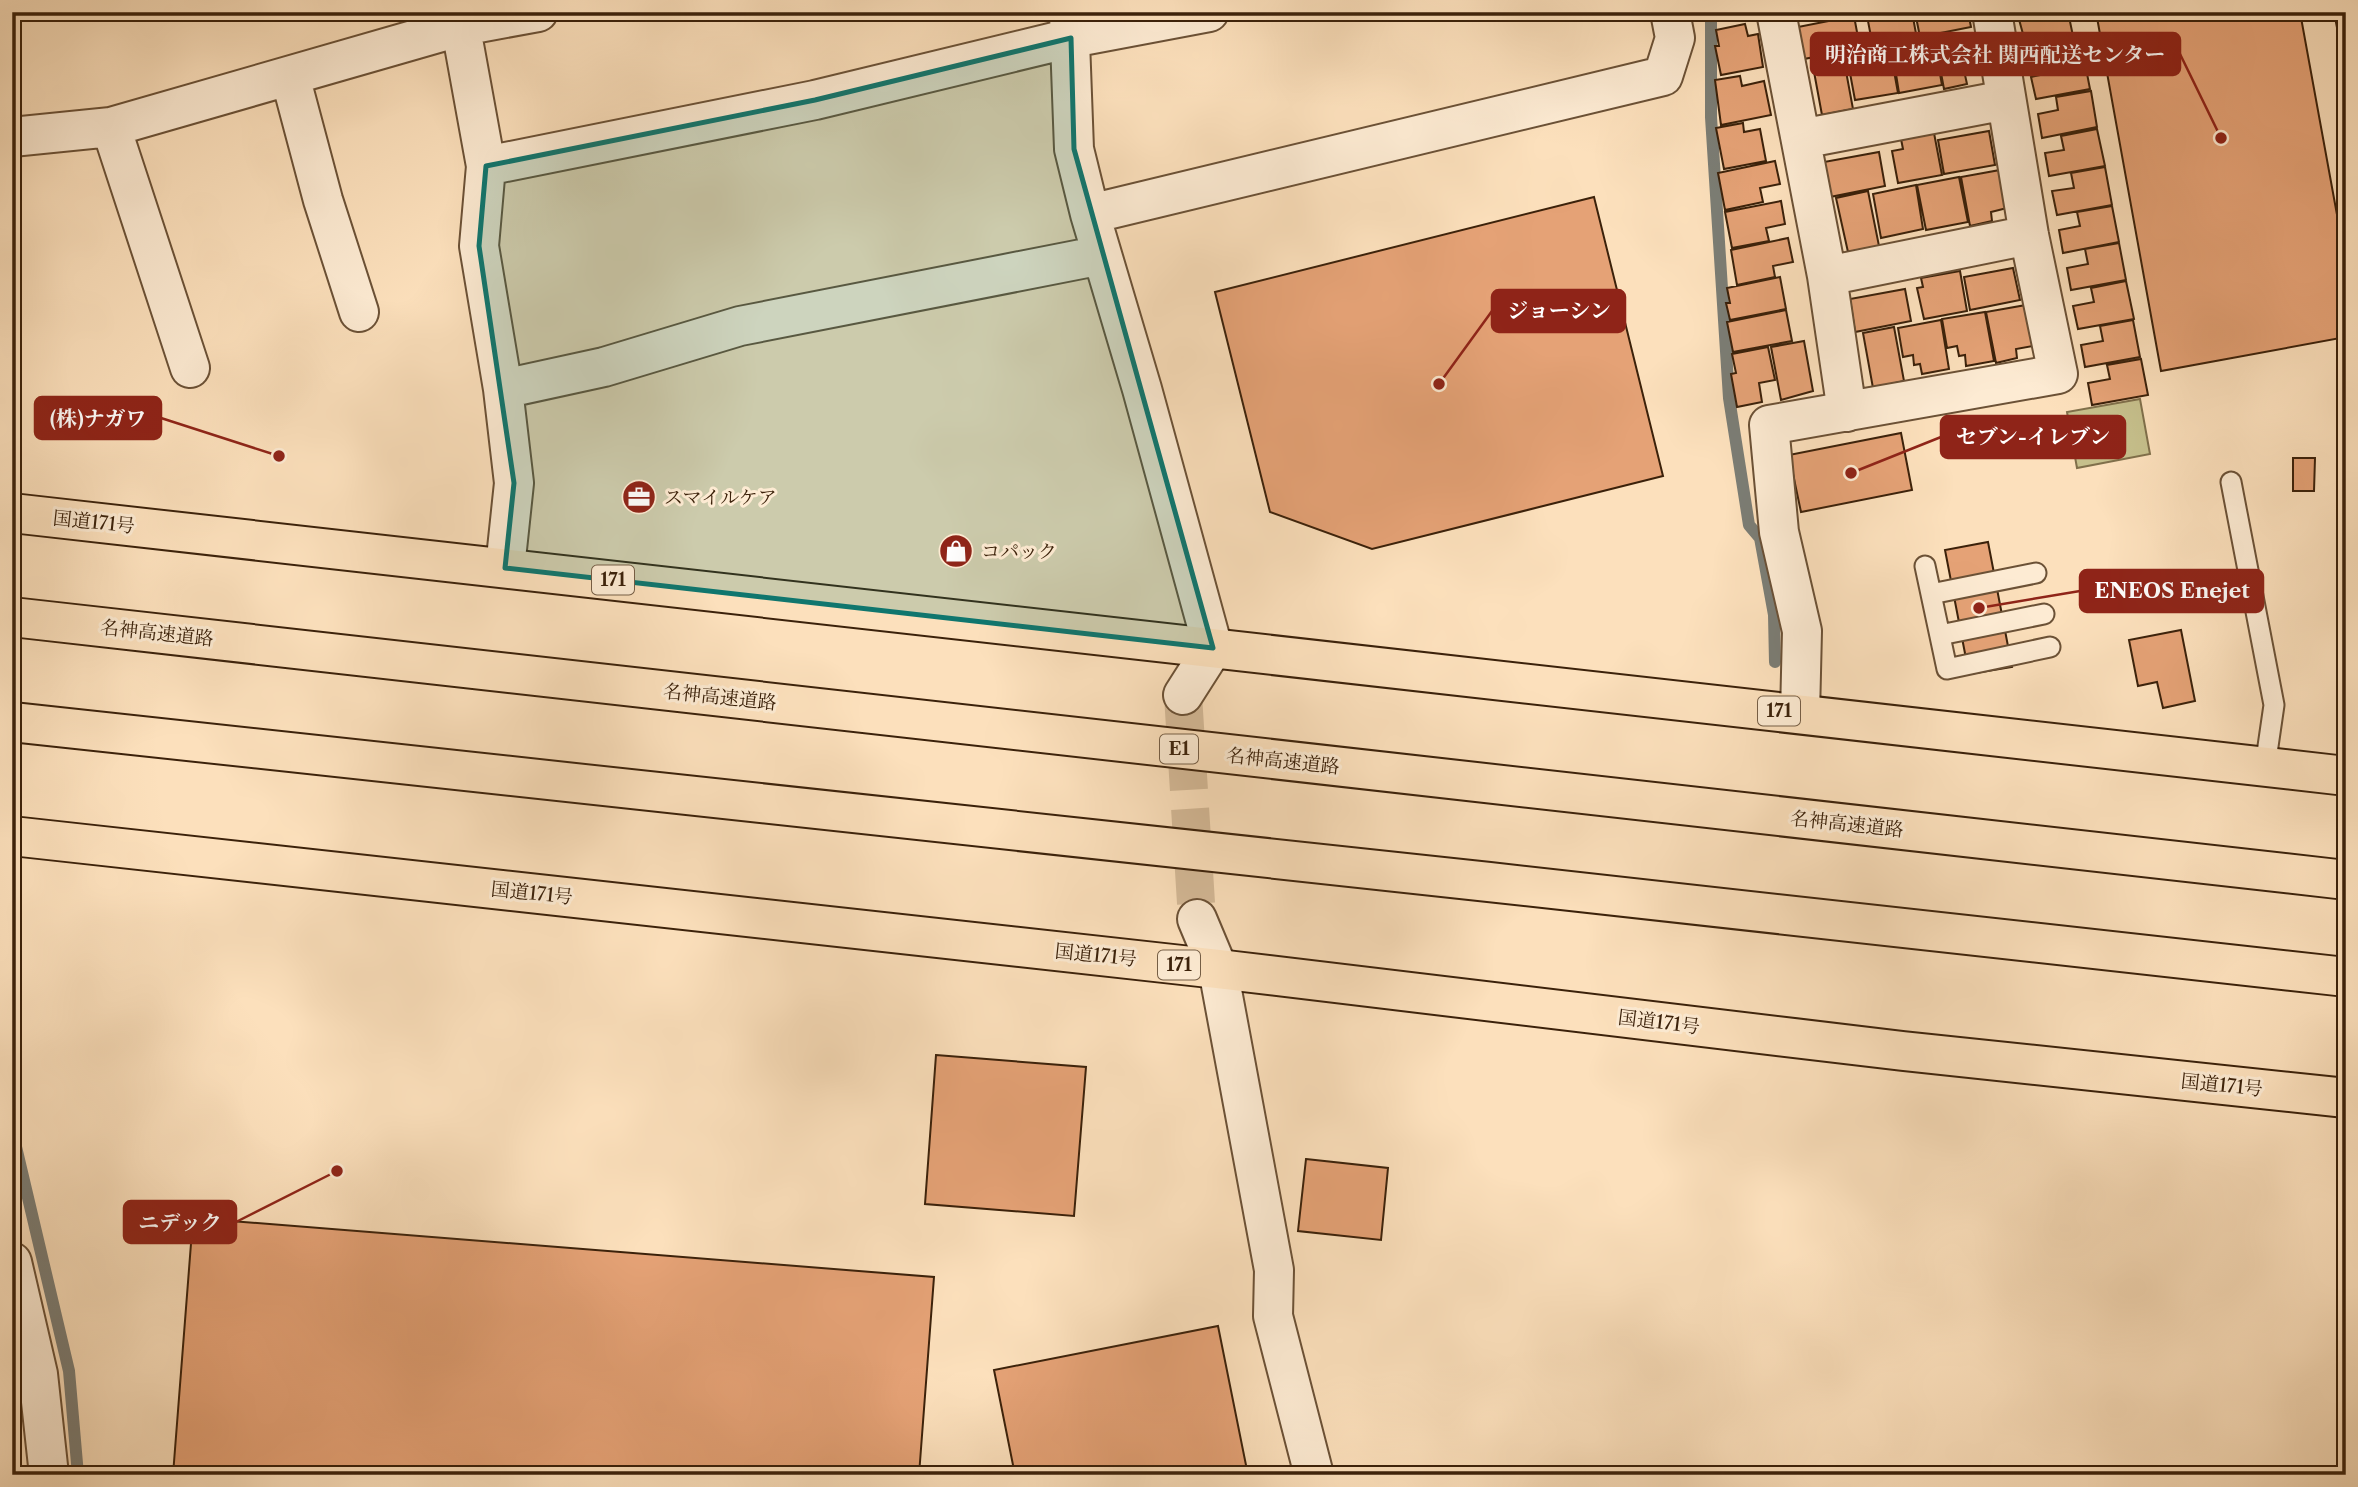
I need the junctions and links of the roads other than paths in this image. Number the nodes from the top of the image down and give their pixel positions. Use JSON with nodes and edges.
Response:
{"nodes":[{"id":1,"x":538,"y":12,"type":"edge"},
{"id":2,"x":1209,"y":12,"type":"edge"},
{"id":3,"x":1670,"y":12,"type":"edge"},
{"id":4,"x":1776,"y":12,"type":"edge"},
{"id":5,"x":1992,"y":12,"type":"edge"},
{"id":6,"x":460,"y":19,"type":"edge"},
{"id":7,"x":1070,"y":25,"type":"edge"},
{"id":8,"x":290,"y":76,"type":"junction"},
{"id":9,"x":2006,"y":100,"type":"junction"},
{"id":10,"x":111,"y":127,"type":"junction"},
{"id":11,"x":12,"y":137,"type":"edge"},
{"id":12,"x":1801,"y":139,"type":"junction"},
{"id":13,"x":486,"y":166,"type":"junction"},
{"id":14,"x":1090,"y":214,"type":"junction"},
{"id":15,"x":2029,"y":235,"type":"junction"},
{"id":16,"x":1102,"y":255,"type":"junction"},
{"id":17,"x":1827,"y":276,"type":"junction"},
{"id":18,"x":359,"y":312,"type":"dead end"},
{"id":19,"x":190,"y":368,"type":"dead end"},
{"id":20,"x":503,"y":388,"type":"junction"},
{"id":21,"x":1847,"y":412,"type":"junction"},
{"id":22,"x":2231,"y":482,"type":"dead end"},
{"id":23,"x":12,"y":513,"type":"edge"},
{"id":24,"x":1925,"y":566,"type":"dead end"},
{"id":25,"x":505,"y":568,"type":"junction"},
{"id":26,"x":2036,"y":573,"type":"dead end"},
{"id":27,"x":1931,"y":594,"type":"junction"},
{"id":28,"x":2044,"y":614,"type":"dead end"},
{"id":29,"x":12,"y":617,"type":"edge"},
{"id":30,"x":1940,"y":635,"type":"junction"},
{"id":31,"x":2050,"y":647,"type":"dead end"},
{"id":32,"x":1213,"y":648,"type":"junction"},
{"id":33,"x":1183,"y":695,"type":"tunnel mouth"},
{"id":34,"x":1800,"y":714,"type":"junction"},
{"id":35,"x":12,"y":722,"type":"edge"},
{"id":36,"x":2264,"y":767,"type":"junction"},
{"id":37,"x":2346,"y":776,"type":"edge"},
{"id":38,"x":12,"y":836,"type":"edge"},
{"id":39,"x":2346,"y":880,"type":"edge"},
{"id":40,"x":1197,"y":919,"type":"tunnel mouth"},
{"id":41,"x":1218,"y":969,"type":"junction"},
{"id":42,"x":2346,"y":977,"type":"edge"},
{"id":43,"x":2346,"y":1098,"type":"edge"},
{"id":44,"x":12,"y":1262,"type":"edge"},
{"id":45,"x":49,"y":1475,"type":"edge"},
{"id":46,"x":1314,"y":1475,"type":"edge"}],
"edges":[{"from":1,"to":6,"type":"street"},
{"from":2,"to":7,"type":"street"},
{"from":3,"to":14,"type":"street"},
{"from":4,"to":12,"type":"street"},
{"from":5,"to":9,"type":"street"},
{"from":6,"to":8,"type":"street"},
{"from":6,"to":13,"type":"street"},
{"from":7,"to":13,"type":"street"},
{"from":7,"to":14,"type":"street"},
{"from":8,"to":10,"type":"street"},
{"from":8,"to":18,"type":"street"},
{"from":9,"to":12,"type":"street"},
{"from":9,"to":15,"type":"street"},
{"from":10,"to":11,"type":"street"},
{"from":10,"to":19,"type":"street"},
{"from":12,"to":17,"type":"street"},
{"from":13,"to":20,"type":"street"},
{"from":14,"to":16,"type":"street"},
{"from":15,"to":17,"type":"street"},
{"from":15,"to":21,"type":"street"},
{"from":16,"to":20,"type":"street"},
{"from":16,"to":32,"type":"street"},
{"from":17,"to":21,"type":"street"},
{"from":20,"to":25,"type":"street"},
{"from":21,"to":34,"type":"street"},
{"from":22,"to":36,"type":"lane"},
{"from":23,"to":25,"type":"highway","name":"国道171号","number":"171"},
{"from":24,"to":27,"type":"lane"},
{"from":25,"to":32,"type":"highway","name":"国道171号","number":"171"},
{"from":26,"to":27,"type":"lane"},
{"from":27,"to":30,"type":"lane"},
{"from":28,"to":30,"type":"lane"},
{"from":29,"to":39,"type":"highway","name":"名神高速道路","number":"E1"},
{"from":30,"to":31,"type":"lane"},
{"from":32,"to":33,"type":"street"},
{"from":32,"to":34,"type":"highway","name":"国道171号","number":"171"},
{"from":34,"to":36,"type":"highway","name":"国道171号","number":"171"},
{"from":35,"to":42,"type":"highway"},
{"from":36,"to":37,"type":"highway","name":"国道171号","number":"171"},
{"from":38,"to":41,"type":"highway","name":"国道171号","number":"171"},
{"from":40,"to":41,"type":"street"},
{"from":41,"to":43,"type":"highway","name":"国道171号","number":"171"},
{"from":41,"to":46,"type":"street"},
{"from":44,"to":45,"type":"street"}]}
